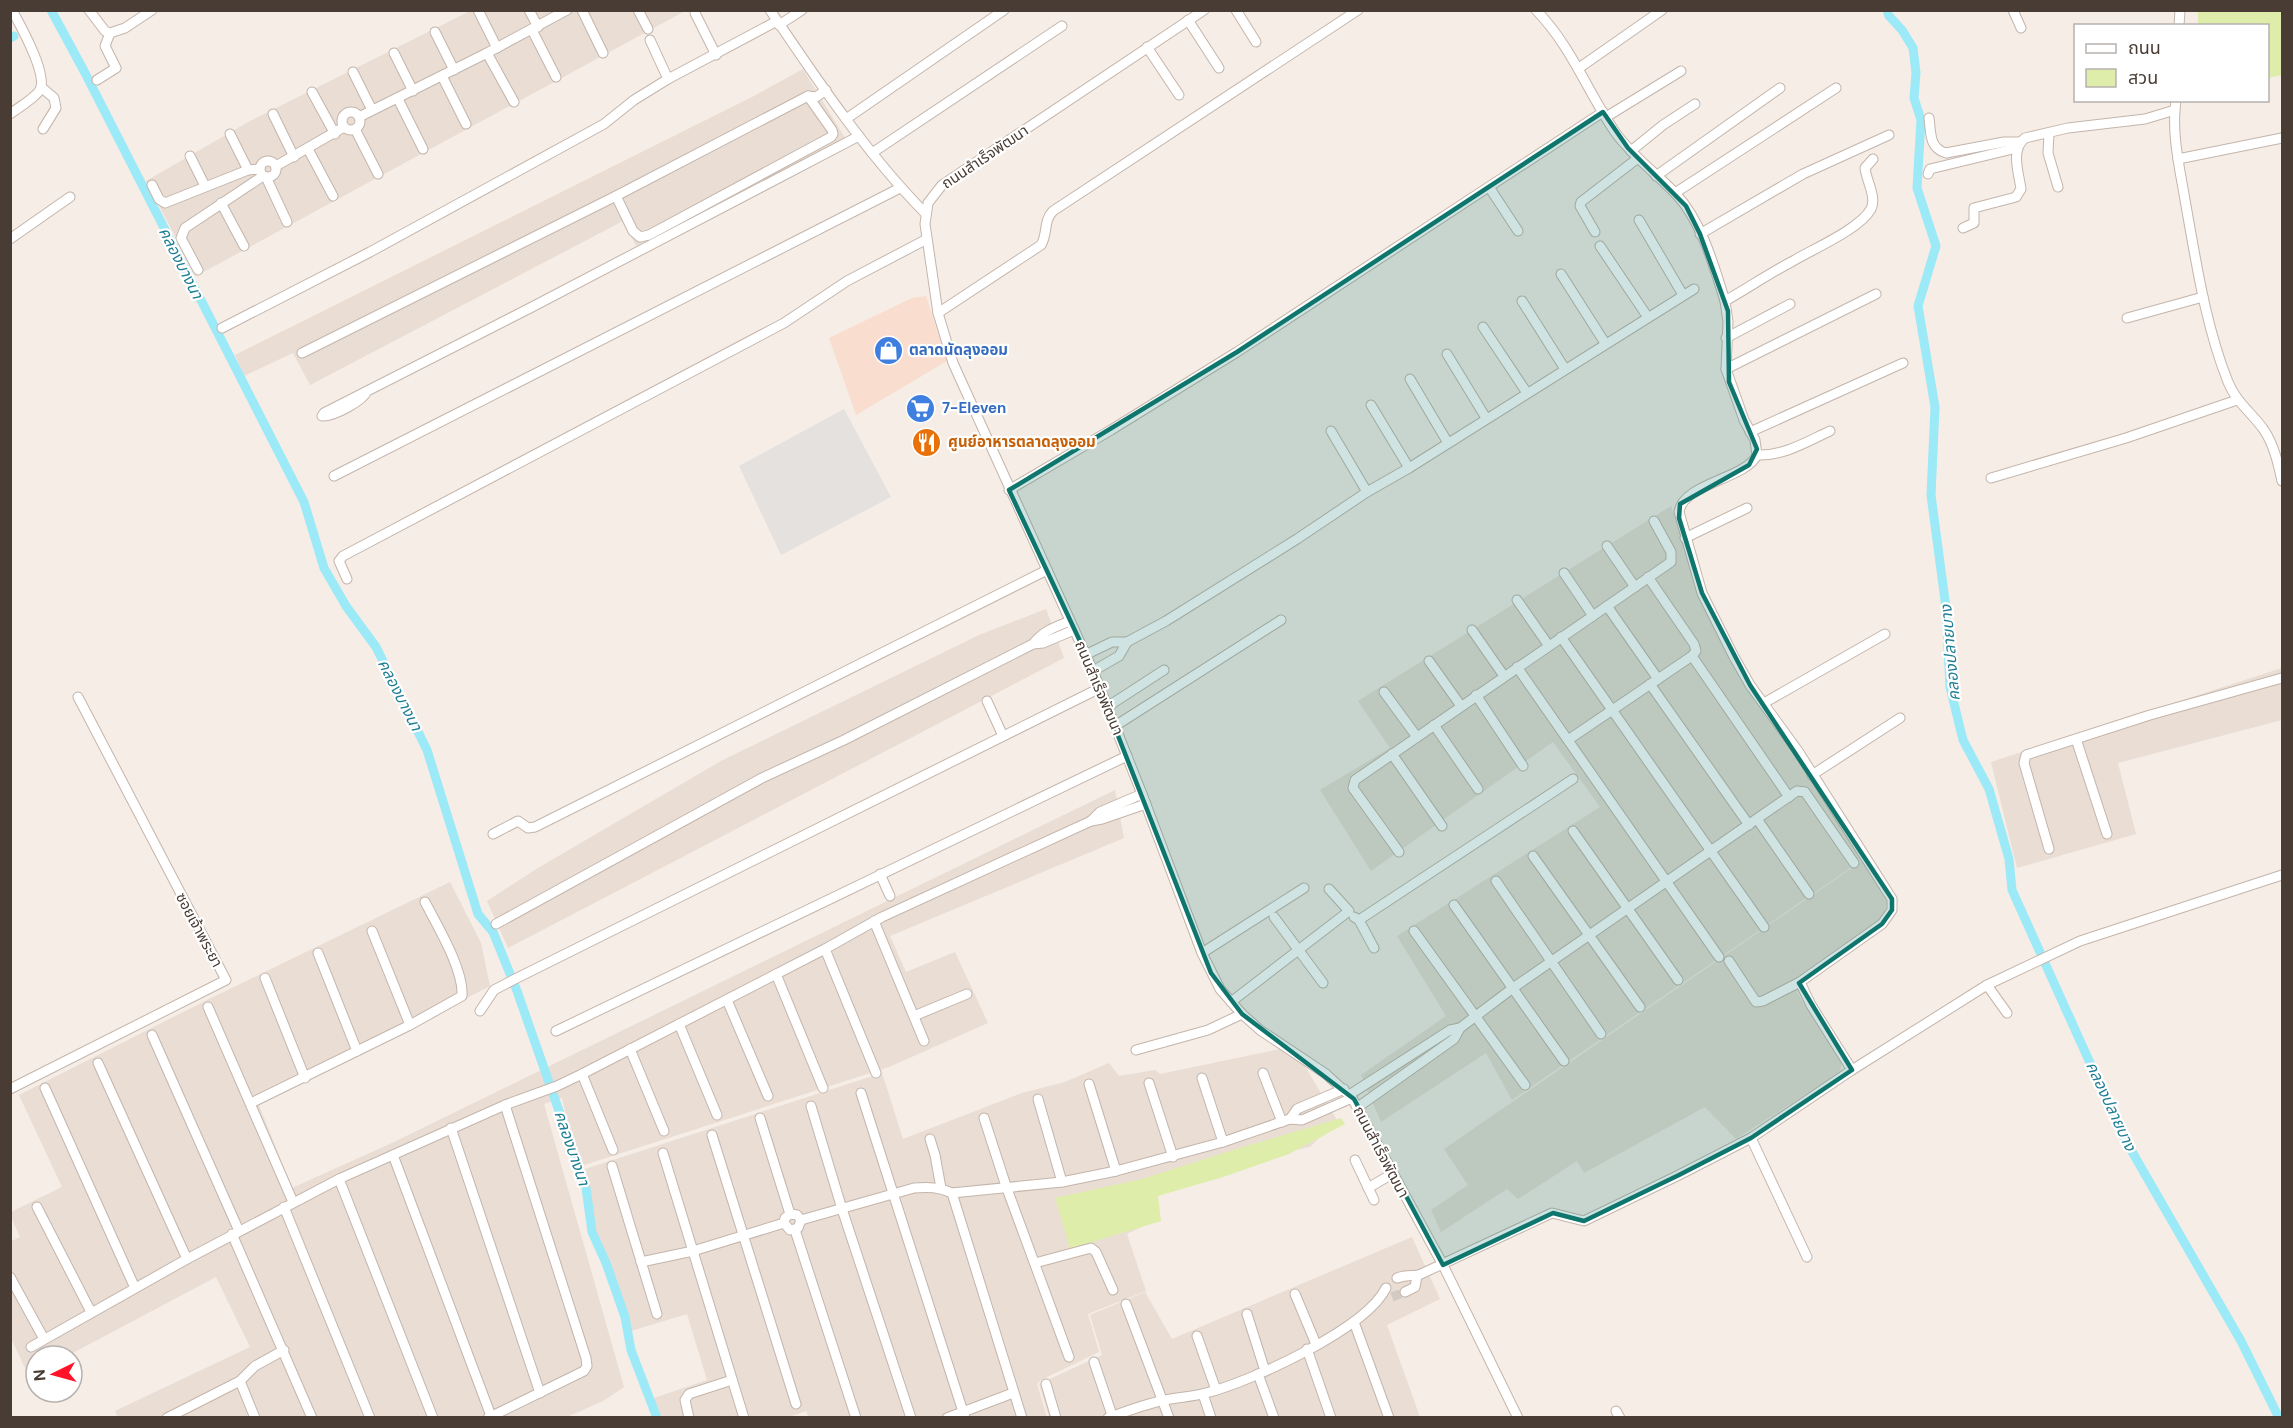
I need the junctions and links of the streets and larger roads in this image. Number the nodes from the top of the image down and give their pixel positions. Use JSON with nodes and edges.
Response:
{"nodes":[{"id":1,"x":12,"y":10,"type":"edge"},
{"id":2,"x":89,"y":10,"type":"edge"},
{"id":3,"x":152,"y":10,"type":"edge"},
{"id":4,"x":478,"y":10,"type":"edge"},
{"id":5,"x":529,"y":10,"type":"edge"},
{"id":6,"x":567,"y":10,"type":"edge"},
{"id":7,"x":582,"y":10,"type":"edge"},
{"id":8,"x":638,"y":10,"type":"edge"},
{"id":9,"x":770,"y":10,"type":"edge"},
{"id":10,"x":802,"y":10,"type":"edge"},
{"id":11,"x":1004,"y":10,"type":"edge"},
{"id":12,"x":1204,"y":10,"type":"edge"},
{"id":13,"x":1236,"y":10,"type":"edge"},
{"id":14,"x":1358,"y":10,"type":"edge"},
{"id":15,"x":1536,"y":10,"type":"edge"},
{"id":16,"x":1662,"y":10,"type":"edge"},
{"id":17,"x":2013,"y":10,"type":"edge"},
{"id":18,"x":695,"y":13,"type":"dead end"},
{"id":19,"x":1188,"y":20,"type":"junction"},
{"id":20,"x":778,"y":23,"type":"junction"},
{"id":21,"x":1062,"y":26,"type":"dead end"},
{"id":22,"x":2021,"y":28,"type":"dead end"},
{"id":23,"x":535,"y":29,"type":"junction"},
{"id":24,"x":648,"y":29,"type":"dead end"},
{"id":25,"x":435,"y":32,"type":"dead end"},
{"id":26,"x":110,"y":33,"type":"junction"},
{"id":27,"x":650,"y":40,"type":"dead end"},
{"id":28,"x":1256,"y":42,"type":"dead end"},
{"id":29,"x":1148,"y":47,"type":"junction"},
{"id":30,"x":497,"y":48,"type":"junction"},
{"id":31,"x":487,"y":53,"type":"junction"},
{"id":32,"x":603,"y":53,"type":"dead end"},
{"id":33,"x":394,"y":54,"type":"dead end"},
{"id":34,"x":716,"y":55,"type":"junction"},
{"id":35,"x":1219,"y":68,"type":"dead end"},
{"id":36,"x":1579,"y":68,"type":"junction"},
{"id":37,"x":454,"y":70,"type":"junction"},
{"id":38,"x":1681,"y":71,"type":"dead end"},
{"id":39,"x":353,"y":72,"type":"dead end"},
{"id":40,"x":442,"y":76,"type":"junction"},
{"id":41,"x":556,"y":77,"type":"dead end"},
{"id":42,"x":668,"y":79,"type":"junction"},
{"id":43,"x":97,"y":80,"type":"dead end"},
{"id":44,"x":41,"y":87,"type":"junction"},
{"id":45,"x":824,"y":87,"type":"junction"},
{"id":46,"x":1780,"y":88,"type":"dead end"},
{"id":47,"x":1836,"y":88,"type":"dead end"},
{"id":48,"x":413,"y":91,"type":"junction"},
{"id":49,"x":312,"y":92,"type":"dead end"},
{"id":50,"x":1179,"y":95,"type":"dead end"},
{"id":51,"x":808,"y":96,"type":"junction"},
{"id":52,"x":398,"y":99,"type":"junction"},
{"id":53,"x":514,"y":102,"type":"dead end"},
{"id":54,"x":1695,"y":104,"type":"dead end"},
{"id":55,"x":2175,"y":105,"type":"edge"},
{"id":56,"x":372,"y":110,"type":"junction"},
{"id":57,"x":10,"y":114,"type":"edge"},
{"id":58,"x":273,"y":114,"type":"dead end"},
{"id":59,"x":1605,"y":115,"type":"junction"},
{"id":60,"x":359,"y":117,"type":"junction"},
{"id":61,"x":1929,"y":118,"type":"dead end"},
{"id":62,"x":846,"y":119,"type":"junction"},
{"id":63,"x":466,"y":124,"type":"dead end"},
{"id":64,"x":344,"y":127,"type":"junction"},
{"id":65,"x":43,"y":129,"type":"dead end"},
{"id":66,"x":355,"y":129,"type":"junction"},
{"id":67,"x":2049,"y":133,"type":"junction"},
{"id":68,"x":335,"y":134,"type":"junction"},
{"id":69,"x":230,"y":135,"type":"dead end"},
{"id":70,"x":1889,"y":135,"type":"dead end"},
{"id":71,"x":859,"y":136,"type":"junction"},
{"id":72,"x":2283,"y":138,"type":"edge"},
{"id":73,"x":2019,"y":145,"type":"junction"},
{"id":74,"x":308,"y":149,"type":"junction"},
{"id":75,"x":423,"y":150,"type":"dead end"},
{"id":76,"x":1631,"y":151,"type":"junction"},
{"id":77,"x":872,"y":153,"type":"junction"},
{"id":78,"x":190,"y":156,"type":"dead end"},
{"id":79,"x":294,"y":157,"type":"junction"},
{"id":80,"x":1638,"y":158,"type":"junction"},
{"id":81,"x":1873,"y":159,"type":"dead end"},
{"id":82,"x":2178,"y":159,"type":"junction"},
{"id":83,"x":248,"y":170,"type":"junction"},
{"id":84,"x":263,"y":174,"type":"junction"},
{"id":85,"x":378,"y":174,"type":"dead end"},
{"id":86,"x":1928,"y":174,"type":"dead end"},
{"id":87,"x":1656,"y":176,"type":"junction"},
{"id":88,"x":152,"y":185,"type":"dead end"},
{"id":89,"x":205,"y":186,"type":"junction"},
{"id":90,"x":1489,"y":187,"type":"junction"},
{"id":91,"x":2058,"y":187,"type":"dead end"},
{"id":92,"x":900,"y":188,"type":"junction"},
{"id":93,"x":1675,"y":193,"type":"junction"},
{"id":94,"x":333,"y":196,"type":"dead end"},
{"id":95,"x":616,"y":196,"type":"junction"},
{"id":96,"x":70,"y":197,"type":"dead end"},
{"id":97,"x":221,"y":203,"type":"junction"},
{"id":98,"x":926,"y":214,"type":"junction"},
{"id":99,"x":1639,"y":220,"type":"dead end"},
{"id":100,"x":287,"y":222,"type":"dead end"},
{"id":101,"x":1963,"y":228,"type":"dead end"},
{"id":102,"x":1518,"y":231,"type":"dead end"},
{"id":103,"x":1595,"y":232,"type":"dead end"},
{"id":104,"x":1700,"y":234,"type":"junction"},
{"id":105,"x":927,"y":238,"type":"junction"},
{"id":106,"x":10,"y":239,"type":"edge"},
{"id":107,"x":244,"y":246,"type":"dead end"},
{"id":108,"x":1600,"y":246,"type":"dead end"},
{"id":109,"x":198,"y":270,"type":"dead end"},
{"id":110,"x":1561,"y":274,"type":"dead end"},
{"id":111,"x":1694,"y":289,"type":"dead end"},
{"id":112,"x":1876,"y":294,"type":"dead end"},
{"id":113,"x":1683,"y":295,"type":"junction"},
{"id":114,"x":2203,"y":297,"type":"junction"},
{"id":115,"x":1522,"y":301,"type":"dead end"},
{"id":116,"x":1725,"y":301,"type":"junction"},
{"id":117,"x":1790,"y":304,"type":"dead end"},
{"id":118,"x":938,"y":314,"type":"junction"},
{"id":119,"x":1647,"y":316,"type":"junction"},
{"id":120,"x":2127,"y":318,"type":"dead end"},
{"id":121,"x":1483,"y":327,"type":"dead end"},
{"id":122,"x":222,"y":328,"type":"dead end"},
{"id":123,"x":1726,"y":338,"type":"junction"},
{"id":124,"x":1605,"y":343,"type":"junction"},
{"id":125,"x":302,"y":353,"type":"dead end"},
{"id":126,"x":1447,"y":354,"type":"dead end"},
{"id":127,"x":1903,"y":363,"type":"dead end"},
{"id":128,"x":1565,"y":369,"type":"junction"},
{"id":129,"x":1726,"y":369,"type":"junction"},
{"id":130,"x":1410,"y":379,"type":"dead end"},
{"id":131,"x":367,"y":391,"type":"dead end"},
{"id":132,"x":1527,"y":393,"type":"junction"},
{"id":133,"x":2237,"y":400,"type":"junction"},
{"id":134,"x":1371,"y":405,"type":"dead end"},
{"id":135,"x":1486,"y":418,"type":"junction"},
{"id":136,"x":1331,"y":431,"type":"dead end"},
{"id":137,"x":1830,"y":431,"type":"dead end"},
{"id":138,"x":1750,"y":432,"type":"junction"},
{"id":139,"x":1448,"y":443,"type":"junction"},
{"id":140,"x":1757,"y":456,"type":"junction"},
{"id":141,"x":1409,"y":468,"type":"junction"},
{"id":142,"x":333,"y":476,"type":"dead end"},
{"id":143,"x":1991,"y":478,"type":"dead end"},
{"id":144,"x":2283,"y":481,"type":"edge"},
{"id":145,"x":1009,"y":490,"type":"junction"},
{"id":146,"x":1367,"y":492,"type":"junction"},
{"id":147,"x":1747,"y":508,"type":"dead end"},
{"id":148,"x":1654,"y":521,"type":"dead end"},
{"id":149,"x":1685,"y":538,"type":"junction"},
{"id":150,"x":1607,"y":546,"type":"dead end"},
{"id":151,"x":1047,"y":570,"type":"junction"},
{"id":152,"x":1564,"y":573,"type":"dead end"},
{"id":153,"x":1648,"y":577,"type":"junction"},
{"id":154,"x":347,"y":579,"type":"dead end"},
{"id":155,"x":1635,"y":587,"type":"junction"},
{"id":156,"x":1517,"y":600,"type":"dead end"},
{"id":157,"x":1607,"y":606,"type":"junction"},
{"id":158,"x":1593,"y":616,"type":"junction"},
{"id":159,"x":1281,"y":620,"type":"dead end"},
{"id":160,"x":1072,"y":625,"type":"junction"},
{"id":161,"x":1472,"y":630,"type":"dead end"},
{"id":162,"x":1885,"y":634,"type":"dead end"},
{"id":163,"x":1561,"y":637,"type":"junction"},
{"id":164,"x":1127,"y":642,"type":"junction"},
{"id":165,"x":1549,"y":646,"type":"junction"},
{"id":166,"x":1085,"y":655,"type":"junction"},
{"id":167,"x":1692,"y":656,"type":"junction"},
{"id":168,"x":1429,"y":661,"type":"dead end"},
{"id":169,"x":1517,"y":667,"type":"junction"},
{"id":170,"x":1164,"y":670,"type":"dead end"},
{"id":171,"x":1093,"y":671,"type":"junction"},
{"id":172,"x":1504,"y":676,"type":"junction"},
{"id":173,"x":2283,"y":678,"type":"edge"},
{"id":174,"x":1654,"y":681,"type":"junction"},
{"id":175,"x":1100,"y":688,"type":"junction"},
{"id":176,"x":1384,"y":692,"type":"dead end"},
{"id":177,"x":1476,"y":695,"type":"junction"},
{"id":178,"x":78,"y":697,"type":"dead end"},
{"id":179,"x":987,"y":701,"type":"dead end"},
{"id":180,"x":1764,"y":703,"type":"junction"},
{"id":181,"x":1461,"y":706,"type":"junction"},
{"id":182,"x":1107,"y":707,"type":"junction"},
{"id":183,"x":1612,"y":711,"type":"junction"},
{"id":184,"x":1900,"y":718,"type":"dead end"},
{"id":185,"x":1434,"y":725,"type":"junction"},
{"id":186,"x":1115,"y":726,"type":"junction"},
{"id":187,"x":1003,"y":736,"type":"junction"},
{"id":188,"x":1417,"y":737,"type":"junction"},
{"id":189,"x":2076,"y":739,"type":"junction"},
{"id":190,"x":1568,"y":740,"type":"junction"},
{"id":191,"x":1392,"y":754,"type":"junction"},
{"id":192,"x":1127,"y":756,"type":"junction"},
{"id":193,"x":1523,"y":766,"type":"dead end"},
{"id":194,"x":1812,"y":775,"type":"junction"},
{"id":195,"x":1573,"y":779,"type":"dead end"},
{"id":196,"x":1478,"y":789,"type":"dead end"},
{"id":197,"x":1142,"y":794,"type":"junction"},
{"id":198,"x":1789,"y":796,"type":"junction"},
{"id":199,"x":1146,"y":804,"type":"junction"},
{"id":200,"x":1091,"y":821,"type":"junction"},
{"id":201,"x":1753,"y":822,"type":"junction"},
{"id":202,"x":1442,"y":826,"type":"dead end"},
{"id":203,"x":1574,"y":831,"type":"dead end"},
{"id":204,"x":493,"y":834,"type":"dead end"},
{"id":205,"x":2107,"y":834,"type":"dead end"},
{"id":206,"x":2049,"y":849,"type":"dead end"},
{"id":207,"x":1710,"y":850,"type":"junction"},
{"id":208,"x":1399,"y":852,"type":"dead end"},
{"id":209,"x":1533,"y":856,"type":"dead end"},
{"id":210,"x":1854,"y":862,"type":"dead end"},
{"id":211,"x":880,"y":874,"type":"junction"},
{"id":212,"x":2283,"y":875,"type":"edge"},
{"id":213,"x":1496,"y":881,"type":"dead end"},
{"id":214,"x":1666,"y":882,"type":"junction"},
{"id":215,"x":1304,"y":888,"type":"dead end"},
{"id":216,"x":1329,"y":889,"type":"dead end"},
{"id":217,"x":1809,"y":894,"type":"dead end"},
{"id":218,"x":890,"y":896,"type":"dead end"},
{"id":219,"x":425,"y":902,"type":"dead end"},
{"id":220,"x":1454,"y":905,"type":"dead end"},
{"id":221,"x":1628,"y":908,"type":"junction"},
{"id":222,"x":1349,"y":911,"type":"junction"},
{"id":223,"x":1275,"y":917,"type":"dead end"},
{"id":224,"x":1359,"y":920,"type":"junction"},
{"id":225,"x":874,"y":921,"type":"junction"},
{"id":226,"x":496,"y":924,"type":"dead end"},
{"id":227,"x":1764,"y":927,"type":"dead end"},
{"id":228,"x":372,"y":931,"type":"dead end"},
{"id":229,"x":1414,"y":931,"type":"dead end"},
{"id":230,"x":1590,"y":934,"type":"junction"},
{"id":231,"x":1374,"y":948,"type":"dead end"},
{"id":232,"x":825,"y":949,"type":"junction"},
{"id":233,"x":1297,"y":950,"type":"junction"},
{"id":234,"x":318,"y":953,"type":"dead end"},
{"id":235,"x":1202,"y":953,"type":"junction"},
{"id":236,"x":1552,"y":961,"type":"junction"},
{"id":237,"x":776,"y":974,"type":"junction"},
{"id":238,"x":265,"y":978,"type":"dead end"},
{"id":239,"x":1678,"y":980,"type":"dead end"},
{"id":240,"x":1800,"y":982,"type":"junction"},
{"id":241,"x":1323,"y":983,"type":"dead end"},
{"id":242,"x":1987,"y":985,"type":"junction"},
{"id":243,"x":1513,"y":988,"type":"junction"},
{"id":244,"x":968,"y":994,"type":"dead end"},
{"id":245,"x":727,"y":1000,"type":"junction"},
{"id":246,"x":1231,"y":1002,"type":"junction"},
{"id":247,"x":208,"y":1007,"type":"dead end"},
{"id":248,"x":1640,"y":1007,"type":"dead end"},
{"id":249,"x":480,"y":1011,"type":"dead end"},
{"id":250,"x":2007,"y":1013,"type":"dead end"},
{"id":251,"x":1242,"y":1014,"type":"junction"},
{"id":252,"x":1477,"y":1015,"type":"junction"},
{"id":253,"x":914,"y":1016,"type":"junction"},
{"id":254,"x":679,"y":1024,"type":"junction"},
{"id":255,"x":410,"y":1025,"type":"junction"},
{"id":256,"x":1460,"y":1028,"type":"junction"},
{"id":257,"x":556,"y":1031,"type":"dead end"},
{"id":258,"x":1601,"y":1034,"type":"dead end"},
{"id":259,"x":152,"y":1035,"type":"dead end"},
{"id":260,"x":924,"y":1041,"type":"dead end"},
{"id":261,"x":630,"y":1049,"type":"junction"},
{"id":262,"x":1136,"y":1050,"type":"dead end"},
{"id":263,"x":357,"y":1051,"type":"junction"},
{"id":264,"x":1416,"y":1052,"type":"junction"},
{"id":265,"x":1564,"y":1061,"type":"dead end"},
{"id":266,"x":1422,"y":1062,"type":"junction"},
{"id":267,"x":98,"y":1063,"type":"dead end"},
{"id":268,"x":1852,"y":1070,"type":"junction"},
{"id":269,"x":876,"y":1073,"type":"dead end"},
{"id":270,"x":1263,"y":1073,"type":"dead end"},
{"id":271,"x":582,"y":1074,"type":"junction"},
{"id":272,"x":305,"y":1078,"type":"junction"},
{"id":273,"x":1202,"y":1078,"type":"dead end"},
{"id":274,"x":1149,"y":1083,"type":"dead end"},
{"id":275,"x":1089,"y":1084,"type":"dead end"},
{"id":276,"x":1525,"y":1084,"type":"dead end"},
{"id":277,"x":823,"y":1088,"type":"dead end"},
{"id":278,"x":10,"y":1089,"type":"edge"},
{"id":279,"x":45,"y":1089,"type":"dead end"},
{"id":280,"x":861,"y":1093,"type":"dead end"},
{"id":281,"x":1348,"y":1094,"type":"junction"},
{"id":282,"x":768,"y":1096,"type":"dead end"},
{"id":283,"x":1038,"y":1099,"type":"dead end"},
{"id":284,"x":251,"y":1103,"type":"junction"},
{"id":285,"x":505,"y":1105,"type":"junction"},
{"id":286,"x":811,"y":1106,"type":"dead end"},
{"id":287,"x":1358,"y":1107,"type":"junction"},
{"id":288,"x":717,"y":1115,"type":"dead end"},
{"id":289,"x":760,"y":1118,"type":"dead end"},
{"id":290,"x":984,"y":1118,"type":"dead end"},
{"id":291,"x":1286,"y":1121,"type":"junction"},
{"id":292,"x":451,"y":1128,"type":"junction"},
{"id":293,"x":664,"y":1131,"type":"dead end"},
{"id":294,"x":712,"y":1135,"type":"dead end"},
{"id":295,"x":1751,"y":1138,"type":"junction"},
{"id":296,"x":930,"y":1139,"type":"dead end"},
{"id":297,"x":1223,"y":1142,"type":"junction"},
{"id":298,"x":613,"y":1150,"type":"dead end"},
{"id":299,"x":663,"y":1153,"type":"dead end"},
{"id":300,"x":393,"y":1155,"type":"junction"},
{"id":301,"x":1173,"y":1157,"type":"junction"},
{"id":302,"x":1354,"y":1160,"type":"dead end"},
{"id":303,"x":612,"y":1166,"type":"dead end"},
{"id":304,"x":1116,"y":1171,"type":"junction"},
{"id":305,"x":339,"y":1179,"type":"junction"},
{"id":306,"x":1384,"y":1179,"type":"junction"},
{"id":307,"x":1062,"y":1182,"type":"junction"},
{"id":308,"x":1006,"y":1186,"type":"junction"},
{"id":309,"x":941,"y":1188,"type":"junction"},
{"id":310,"x":1368,"y":1188,"type":"junction"},
{"id":311,"x":894,"y":1193,"type":"junction"},
{"id":312,"x":952,"y":1193,"type":"junction"},
{"id":313,"x":1374,"y":1200,"type":"dead end"},
{"id":314,"x":289,"y":1205,"type":"junction"},
{"id":315,"x":37,"y":1207,"type":"dead end"},
{"id":316,"x":842,"y":1209,"type":"junction"},
{"id":317,"x":790,"y":1214,"type":"junction"},
{"id":318,"x":801,"y":1220,"type":"junction"},
{"id":319,"x":784,"y":1223,"type":"junction"},
{"id":320,"x":795,"y":1230,"type":"junction"},
{"id":321,"x":235,"y":1233,"type":"junction"},
{"id":322,"x":742,"y":1237,"type":"junction"},
{"id":323,"x":693,"y":1251,"type":"junction"},
{"id":324,"x":1807,"y":1257,"type":"dead end"},
{"id":325,"x":187,"y":1259,"type":"junction"},
{"id":326,"x":641,"y":1262,"type":"junction"},
{"id":327,"x":1035,"y":1263,"type":"junction"},
{"id":328,"x":1439,"y":1266,"type":"junction"},
{"id":329,"x":1419,"y":1275,"type":"junction"},
{"id":330,"x":10,"y":1277,"type":"edge"},
{"id":331,"x":1397,"y":1278,"type":"dead end"},
{"id":332,"x":135,"y":1288,"type":"junction"},
{"id":333,"x":1386,"y":1288,"type":"tunnel mouth"},
{"id":334,"x":1113,"y":1290,"type":"dead end"},
{"id":335,"x":1405,"y":1292,"type":"tunnel mouth"},
{"id":336,"x":1295,"y":1294,"type":"dead end"},
{"id":337,"x":1392,"y":1297,"type":"tunnel mouth"},
{"id":338,"x":1381,"y":1299,"type":"junction"},
{"id":339,"x":1126,"y":1304,"type":"dead end"},
{"id":340,"x":91,"y":1312,"type":"junction"},
{"id":341,"x":657,"y":1314,"type":"dead end"},
{"id":342,"x":1246,"y":1314,"type":"dead end"},
{"id":343,"x":1354,"y":1322,"type":"junction"},
{"id":344,"x":1197,"y":1336,"type":"dead end"},
{"id":345,"x":44,"y":1339,"type":"junction"},
{"id":346,"x":36,"y":1344,"type":"edge"},
{"id":347,"x":1312,"y":1347,"type":"junction"},
{"id":348,"x":284,"y":1350,"type":"junction"},
{"id":349,"x":1069,"y":1358,"type":"dead end"},
{"id":350,"x":1094,"y":1362,"type":"dead end"},
{"id":351,"x":1262,"y":1372,"type":"junction"},
{"id":352,"x":240,"y":1380,"type":"junction"},
{"id":353,"x":732,"y":1380,"type":"junction"},
{"id":354,"x":1046,"y":1384,"type":"dead end"},
{"id":355,"x":1216,"y":1390,"type":"junction"},
{"id":356,"x":540,"y":1393,"type":"junction"},
{"id":357,"x":1013,"y":1393,"type":"junction"},
{"id":358,"x":1203,"y":1394,"type":"junction"},
{"id":359,"x":1164,"y":1400,"type":"junction"},
{"id":360,"x":796,"y":1404,"type":"dead end"},
{"id":361,"x":964,"y":1414,"type":"edge"},
{"id":362,"x":489,"y":1417,"type":"edge"},
{"id":363,"x":1111,"y":1417,"type":"edge"},
{"id":364,"x":167,"y":1418,"type":"edge"},
{"id":365,"x":255,"y":1418,"type":"edge"},
{"id":366,"x":312,"y":1418,"type":"edge"},
{"id":367,"x":370,"y":1418,"type":"edge"},
{"id":368,"x":433,"y":1418,"type":"edge"},
{"id":369,"x":688,"y":1418,"type":"edge"},
{"id":370,"x":744,"y":1418,"type":"edge"},
{"id":371,"x":856,"y":1418,"type":"edge"},
{"id":372,"x":911,"y":1418,"type":"edge"},
{"id":373,"x":947,"y":1418,"type":"edge"},
{"id":374,"x":1022,"y":1418,"type":"edge"},
{"id":375,"x":1056,"y":1418,"type":"edge"},
{"id":376,"x":1169,"y":1418,"type":"edge"},
{"id":377,"x":1211,"y":1418,"type":"edge"},
{"id":378,"x":1274,"y":1418,"type":"edge"},
{"id":379,"x":1331,"y":1418,"type":"edge"},
{"id":380,"x":1389,"y":1418,"type":"edge"},
{"id":381,"x":1518,"y":1418,"type":"edge"}],
"edges":[{"from":1,"to":44,"type":"street"},
{"from":2,"to":26,"type":"street"},
{"from":3,"to":26,"type":"street"},
{"from":4,"to":30,"type":"street"},
{"from":5,"to":23,"type":"street"},
{"from":6,"to":23,"type":"street"},
{"from":7,"to":32,"type":"street"},
{"from":8,"to":24,"type":"street"},
{"from":9,"to":20,"type":"street"},
{"from":10,"to":20,"type":"street"},
{"from":11,"to":62,"type":"street"},
{"from":12,"to":19,"type":"street","name":"ถนนสำเร็จพัฒนา"},
{"from":13,"to":28,"type":"street"},
{"from":14,"to":118,"type":"street"},
{"from":15,"to":36,"type":"street"},
{"from":16,"to":36,"type":"street"},
{"from":17,"to":22,"type":"street"},
{"from":18,"to":34,"type":"street"},
{"from":19,"to":29,"type":"street","name":"ถนนสำเร็จพัฒนา"},
{"from":19,"to":35,"type":"street"},
{"from":20,"to":34,"type":"street"},
{"from":20,"to":45,"type":"street"},
{"from":21,"to":77,"type":"street"},
{"from":23,"to":30,"type":"street"},
{"from":23,"to":41,"type":"street"},
{"from":25,"to":37,"type":"street"},
{"from":26,"to":43,"type":"street"},
{"from":27,"to":42,"type":"street"},
{"from":29,"to":50,"type":"street"},
{"from":29,"to":98,"type":"street","name":"ถนนสำเร็จพัฒนา"},
{"from":30,"to":31,"type":"street"},
{"from":31,"to":37,"type":"street"},
{"from":31,"to":53,"type":"street"},
{"from":33,"to":48,"type":"street"},
{"from":34,"to":42,"type":"street"},
{"from":36,"to":59,"type":"street"},
{"from":37,"to":40,"type":"street"},
{"from":38,"to":59,"type":"street"},
{"from":39,"to":56,"type":"street"},
{"from":40,"to":48,"type":"street"},
{"from":40,"to":63,"type":"street"},
{"from":42,"to":122,"type":"street"},
{"from":44,"to":57,"type":"street"},
{"from":44,"to":65,"type":"street"},
{"from":45,"to":51,"type":"street"},
{"from":45,"to":62,"type":"street"},
{"from":46,"to":87,"type":"street"},
{"from":47,"to":93,"type":"street"},
{"from":48,"to":52,"type":"street"},
{"from":49,"to":68,"type":"street"},
{"from":51,"to":95,"type":"street"},
{"from":51,"to":95,"type":"street"},
{"from":52,"to":56,"type":"street"},
{"from":52,"to":75,"type":"street"},
{"from":54,"to":76,"type":"street"},
{"from":55,"to":67,"type":"street"},
{"from":55,"to":82,"type":"street"},
{"from":56,"to":60,"type":"street"},
{"from":58,"to":79,"type":"street"},
{"from":59,"to":76,"type":"street"},
{"from":59,"to":90,"type":"street"},
{"from":60,"to":64,"type":"street"},
{"from":60,"to":66,"type":"street"},
{"from":61,"to":73,"type":"street"},
{"from":62,"to":71,"type":"street"},
{"from":64,"to":66,"type":"street"},
{"from":64,"to":68,"type":"street"},
{"from":66,"to":85,"type":"street"},
{"from":67,"to":73,"type":"street"},
{"from":67,"to":91,"type":"street"},
{"from":68,"to":74,"type":"street"},
{"from":69,"to":83,"type":"street"},
{"from":70,"to":104,"type":"street"},
{"from":71,"to":77,"type":"street"},
{"from":71,"to":131,"type":"street"},
{"from":72,"to":82,"type":"street"},
{"from":73,"to":86,"type":"street"},
{"from":73,"to":101,"type":"street"},
{"from":74,"to":79,"type":"street"},
{"from":74,"to":94,"type":"street"},
{"from":76,"to":80,"type":"street"},
{"from":77,"to":92,"type":"street"},
{"from":78,"to":89,"type":"street"},
{"from":79,"to":84,"type":"street"},
{"from":80,"to":87,"type":"street"},
{"from":80,"to":103,"type":"street"},
{"from":81,"to":116,"type":"street"},
{"from":82,"to":114,"type":"street"},
{"from":83,"to":84,"type":"street"},
{"from":83,"to":89,"type":"street"},
{"from":84,"to":97,"type":"street"},
{"from":84,"to":100,"type":"street"},
{"from":87,"to":93,"type":"street"},
{"from":88,"to":89,"type":"street"},
{"from":90,"to":102,"type":"street"},
{"from":90,"to":145,"type":"street"},
{"from":92,"to":98,"type":"street"},
{"from":92,"to":142,"type":"street"},
{"from":93,"to":104,"type":"street"},
{"from":95,"to":125,"type":"street"},
{"from":96,"to":106,"type":"street"},
{"from":97,"to":107,"type":"street"},
{"from":97,"to":109,"type":"street"},
{"from":98,"to":105,"type":"street","name":"ถนนสำเร็จพัฒนา"},
{"from":99,"to":113,"type":"street"},
{"from":104,"to":116,"type":"street"},
{"from":105,"to":118,"type":"street","name":"ถนนสำเร็จพัฒนา"},
{"from":105,"to":154,"type":"street"},
{"from":108,"to":119,"type":"street"},
{"from":110,"to":124,"type":"street"},
{"from":111,"to":113,"type":"street"},
{"from":112,"to":129,"type":"street"},
{"from":113,"to":119,"type":"street"},
{"from":114,"to":120,"type":"street"},
{"from":114,"to":133,"type":"street"},
{"from":115,"to":128,"type":"street"},
{"from":116,"to":123,"type":"street"},
{"from":117,"to":123,"type":"street"},
{"from":118,"to":145,"type":"street","name":"ถนนสำเร็จพัฒนา"},
{"from":119,"to":124,"type":"street"},
{"from":121,"to":132,"type":"street"},
{"from":123,"to":129,"type":"street"},
{"from":124,"to":128,"type":"street"},
{"from":126,"to":135,"type":"street"},
{"from":127,"to":138,"type":"street"},
{"from":128,"to":132,"type":"street"},
{"from":129,"to":138,"type":"street"},
{"from":130,"to":139,"type":"street"},
{"from":132,"to":135,"type":"street"},
{"from":133,"to":143,"type":"street"},
{"from":133,"to":144,"type":"street"},
{"from":134,"to":141,"type":"street"},
{"from":135,"to":139,"type":"street"},
{"from":136,"to":146,"type":"street"},
{"from":137,"to":140,"type":"street"},
{"from":138,"to":140,"type":"street"},
{"from":139,"to":141,"type":"street"},
{"from":140,"to":149,"type":"street"},
{"from":141,"to":146,"type":"street"},
{"from":145,"to":151,"type":"street","name":"ถนนสำเร็จพัฒนา"},
{"from":146,"to":164,"type":"street"},
{"from":147,"to":149,"type":"street"},
{"from":148,"to":153,"type":"street"},
{"from":149,"to":180,"type":"street"},
{"from":150,"to":155,"type":"street"},
{"from":151,"to":160,"type":"street","name":"ถนนสำเร็จพัฒนา"},
{"from":151,"to":204,"type":"street"},
{"from":152,"to":158,"type":"street"},
{"from":153,"to":155,"type":"street"},
{"from":153,"to":167,"type":"street"},
{"from":155,"to":157,"type":"street"},
{"from":156,"to":165,"type":"street"},
{"from":157,"to":158,"type":"street"},
{"from":157,"to":174,"type":"street"},
{"from":158,"to":163,"type":"street"},
{"from":159,"to":186,"type":"street"},
{"from":160,"to":166,"type":"street","name":"ถนนสำเร็จพัฒนา"},
{"from":160,"to":226,"type":"street"},
{"from":161,"to":172,"type":"street"},
{"from":162,"to":180,"type":"street"},
{"from":163,"to":165,"type":"street"},
{"from":163,"to":183,"type":"street"},
{"from":164,"to":166,"type":"street"},
{"from":164,"to":171,"type":"street"},
{"from":165,"to":169,"type":"street"},
{"from":166,"to":171,"type":"street","name":"ถนนสำเร็จพัฒนา"},
{"from":167,"to":174,"type":"street"},
{"from":167,"to":198,"type":"street"},
{"from":168,"to":181,"type":"street"},
{"from":169,"to":172,"type":"street"},
{"from":169,"to":190,"type":"street"},
{"from":170,"to":182,"type":"street"},
{"from":171,"to":175,"type":"street","name":"ถนนสำเร็จพัฒนา"},
{"from":172,"to":177,"type":"street"},
{"from":173,"to":189,"type":"street"},
{"from":174,"to":183,"type":"street"},
{"from":174,"to":201,"type":"street"},
{"from":175,"to":182,"type":"street","name":"ถนนสำเร็จพัฒนา"},
{"from":175,"to":187,"type":"street"},
{"from":176,"to":188,"type":"street"},
{"from":177,"to":181,"type":"street"},
{"from":177,"to":193,"type":"street"},
{"from":178,"to":278,"type":"street","name":"ซอยเจ้าพระยา"},
{"from":179,"to":187,"type":"street"},
{"from":180,"to":194,"type":"street"},
{"from":181,"to":185,"type":"street"},
{"from":182,"to":186,"type":"street","name":"ถนนสำเร็จพัฒนา"},
{"from":183,"to":190,"type":"street"},
{"from":183,"to":207,"type":"street"},
{"from":184,"to":194,"type":"street"},
{"from":185,"to":188,"type":"street"},
{"from":185,"to":196,"type":"street"},
{"from":186,"to":192,"type":"street","name":"ถนนสำเร็จพัฒนา"},
{"from":187,"to":249,"type":"street"},
{"from":188,"to":191,"type":"street"},
{"from":189,"to":205,"type":"street"},
{"from":189,"to":206,"type":"street"},
{"from":190,"to":214,"type":"street"},
{"from":191,"to":202,"type":"street"},
{"from":191,"to":208,"type":"street"},
{"from":192,"to":197,"type":"street","name":"ถนนสำเร็จพัฒนา"},
{"from":192,"to":211,"type":"street"},
{"from":194,"to":240,"type":"street"},
{"from":195,"to":224,"type":"street"},
{"from":197,"to":199,"type":"street","name":"ถนนสำเร็จพัฒนา"},
{"from":197,"to":200,"type":"street"},
{"from":198,"to":201,"type":"street"},
{"from":198,"to":210,"type":"street"},
{"from":199,"to":200,"type":"street"},
{"from":199,"to":235,"type":"street","name":"ถนนสำเร็จพัฒนา"},
{"from":200,"to":225,"type":"street"},
{"from":201,"to":207,"type":"street"},
{"from":201,"to":217,"type":"street"},
{"from":203,"to":221,"type":"street"},
{"from":207,"to":214,"type":"street"},
{"from":207,"to":227,"type":"street"},
{"from":209,"to":230,"type":"street"},
{"from":211,"to":218,"type":"street"},
{"from":211,"to":257,"type":"street"},
{"from":212,"to":242,"type":"street"},
{"from":213,"to":236,"type":"street"},
{"from":214,"to":221,"type":"street"},
{"from":214,"to":240,"type":"street"},
{"from":215,"to":235,"type":"street"},
{"from":216,"to":222,"type":"street"},
{"from":219,"to":255,"type":"street"},
{"from":220,"to":243,"type":"street"},
{"from":221,"to":230,"type":"street"},
{"from":221,"to":239,"type":"street"},
{"from":222,"to":224,"type":"street"},
{"from":222,"to":233,"type":"street"},
{"from":223,"to":233,"type":"street"},
{"from":224,"to":231,"type":"street"},
{"from":225,"to":232,"type":"street"},
{"from":225,"to":253,"type":"street"},
{"from":228,"to":255,"type":"street"},
{"from":229,"to":252,"type":"street"},
{"from":230,"to":236,"type":"street"},
{"from":230,"to":248,"type":"street"},
{"from":232,"to":237,"type":"street"},
{"from":232,"to":269,"type":"street"},
{"from":233,"to":241,"type":"street"},
{"from":233,"to":246,"type":"street"},
{"from":234,"to":263,"type":"street"},
{"from":235,"to":246,"type":"street","name":"ถนนสำเร็จพัฒนา"},
{"from":236,"to":243,"type":"street"},
{"from":236,"to":258,"type":"street"},
{"from":237,"to":245,"type":"street"},
{"from":237,"to":277,"type":"street"},
{"from":238,"to":272,"type":"street"},
{"from":240,"to":268,"type":"street"},
{"from":242,"to":250,"type":"street"},
{"from":242,"to":268,"type":"street"},
{"from":243,"to":252,"type":"street"},
{"from":243,"to":265,"type":"street"},
{"from":244,"to":253,"type":"street"},
{"from":245,"to":254,"type":"street"},
{"from":245,"to":282,"type":"street"},
{"from":246,"to":251,"type":"street","name":"ถนนสำเร็จพัฒนา"},
{"from":247,"to":284,"type":"street"},
{"from":251,"to":262,"type":"street"},
{"from":251,"to":281,"type":"street","name":"ถนนสำเร็จพัฒนา"},
{"from":252,"to":256,"type":"street"},
{"from":252,"to":276,"type":"street"},
{"from":253,"to":260,"type":"street"},
{"from":254,"to":261,"type":"street"},
{"from":254,"to":288,"type":"street"},
{"from":255,"to":263,"type":"street"},
{"from":256,"to":264,"type":"street"},
{"from":256,"to":266,"type":"street"},
{"from":259,"to":321,"type":"street"},
{"from":261,"to":271,"type":"street"},
{"from":261,"to":293,"type":"street"},
{"from":263,"to":272,"type":"street"},
{"from":264,"to":266,"type":"street"},
{"from":264,"to":281,"type":"street"},
{"from":266,"to":287,"type":"street"},
{"from":267,"to":325,"type":"street"},
{"from":268,"to":295,"type":"street"},
{"from":270,"to":291,"type":"street"},
{"from":271,"to":285,"type":"street"},
{"from":271,"to":298,"type":"street"},
{"from":272,"to":284,"type":"street"},
{"from":273,"to":297,"type":"street"},
{"from":274,"to":301,"type":"street"},
{"from":275,"to":304,"type":"street"},
{"from":279,"to":332,"type":"street"},
{"from":280,"to":311,"type":"street"},
{"from":281,"to":287,"type":"street","name":"ถนนสำเร็จพัฒนา"},
{"from":281,"to":291,"type":"street"},
{"from":283,"to":307,"type":"street"},
{"from":284,"to":314,"type":"street"},
{"from":285,"to":292,"type":"street"},
{"from":285,"to":356,"type":"street"},
{"from":286,"to":316,"type":"street"},
{"from":287,"to":306,"type":"street","name":"ถนนสำเร็จพัฒนา"},
{"from":289,"to":317,"type":"street"},
{"from":290,"to":308,"type":"street"},
{"from":291,"to":297,"type":"street"},
{"from":292,"to":300,"type":"street"},
{"from":292,"to":356,"type":"street"},
{"from":294,"to":322,"type":"street"},
{"from":295,"to":324,"type":"street"},
{"from":295,"to":328,"type":"street"},
{"from":296,"to":309,"type":"street"},
{"from":297,"to":301,"type":"street"},
{"from":299,"to":323,"type":"street"},
{"from":300,"to":305,"type":"street"},
{"from":300,"to":362,"type":"street"},
{"from":301,"to":304,"type":"street"},
{"from":302,"to":310,"type":"street"},
{"from":303,"to":326,"type":"street"},
{"from":304,"to":307,"type":"street"},
{"from":305,"to":314,"type":"street"},
{"from":305,"to":368,"type":"street"},
{"from":306,"to":310,"type":"street"},
{"from":306,"to":328,"type":"street","name":"ถนนสำเร็จพัฒนา"},
{"from":307,"to":308,"type":"street"},
{"from":308,"to":312,"type":"street"},
{"from":308,"to":327,"type":"street"},
{"from":309,"to":311,"type":"street"},
{"from":309,"to":312,"type":"street"},
{"from":310,"to":313,"type":"street"},
{"from":311,"to":316,"type":"street"},
{"from":311,"to":361,"type":"street"},
{"from":312,"to":357,"type":"street"},
{"from":314,"to":321,"type":"street"},
{"from":314,"to":367,"type":"street"},
{"from":315,"to":340,"type":"street"},
{"from":316,"to":318,"type":"street"},
{"from":316,"to":372,"type":"street"},
{"from":317,"to":318,"type":"street"},
{"from":317,"to":319,"type":"street"},
{"from":318,"to":320,"type":"street"},
{"from":319,"to":320,"type":"street"},
{"from":319,"to":322,"type":"street"},
{"from":320,"to":371,"type":"street"},
{"from":321,"to":325,"type":"street"},
{"from":321,"to":348,"type":"street"},
{"from":322,"to":323,"type":"street"},
{"from":322,"to":360,"type":"street"},
{"from":323,"to":326,"type":"street"},
{"from":323,"to":353,"type":"street"},
{"from":325,"to":332,"type":"street"},
{"from":326,"to":341,"type":"street"},
{"from":327,"to":334,"type":"street"},
{"from":327,"to":349,"type":"street"},
{"from":328,"to":329,"type":"street"},
{"from":328,"to":381,"type":"street","name":"ถนนสำเร็จพัฒนา"},
{"from":329,"to":331,"type":"street"},
{"from":329,"to":335,"type":"street"},
{"from":330,"to":345,"type":"street"},
{"from":332,"to":340,"type":"street"},
{"from":333,"to":338,"type":"street"},
{"from":336,"to":347,"type":"street"},
{"from":337,"to":338,"type":"street"},
{"from":338,"to":343,"type":"street"},
{"from":339,"to":359,"type":"street"},
{"from":340,"to":345,"type":"street"},
{"from":342,"to":351,"type":"street"},
{"from":343,"to":347,"type":"street"},
{"from":343,"to":380,"type":"street"},
{"from":344,"to":355,"type":"street"},
{"from":345,"to":346,"type":"street"},
{"from":347,"to":351,"type":"street"},
{"from":347,"to":379,"type":"street"},
{"from":348,"to":352,"type":"street"},
{"from":348,"to":366,"type":"street"},
{"from":350,"to":363,"type":"street"},
{"from":351,"to":355,"type":"street"},
{"from":351,"to":378,"type":"street"},
{"from":352,"to":364,"type":"street"},
{"from":352,"to":365,"type":"street"},
{"from":353,"to":369,"type":"street"},
{"from":353,"to":370,"type":"street"},
{"from":354,"to":375,"type":"street"},
{"from":355,"to":358,"type":"street"},
{"from":356,"to":362,"type":"street"},
{"from":357,"to":361,"type":"street"},
{"from":357,"to":374,"type":"street"},
{"from":358,"to":359,"type":"street"},
{"from":358,"to":377,"type":"street"},
{"from":359,"to":363,"type":"street"},
{"from":359,"to":376,"type":"street"},
{"from":361,"to":373,"type":"street"}]}
